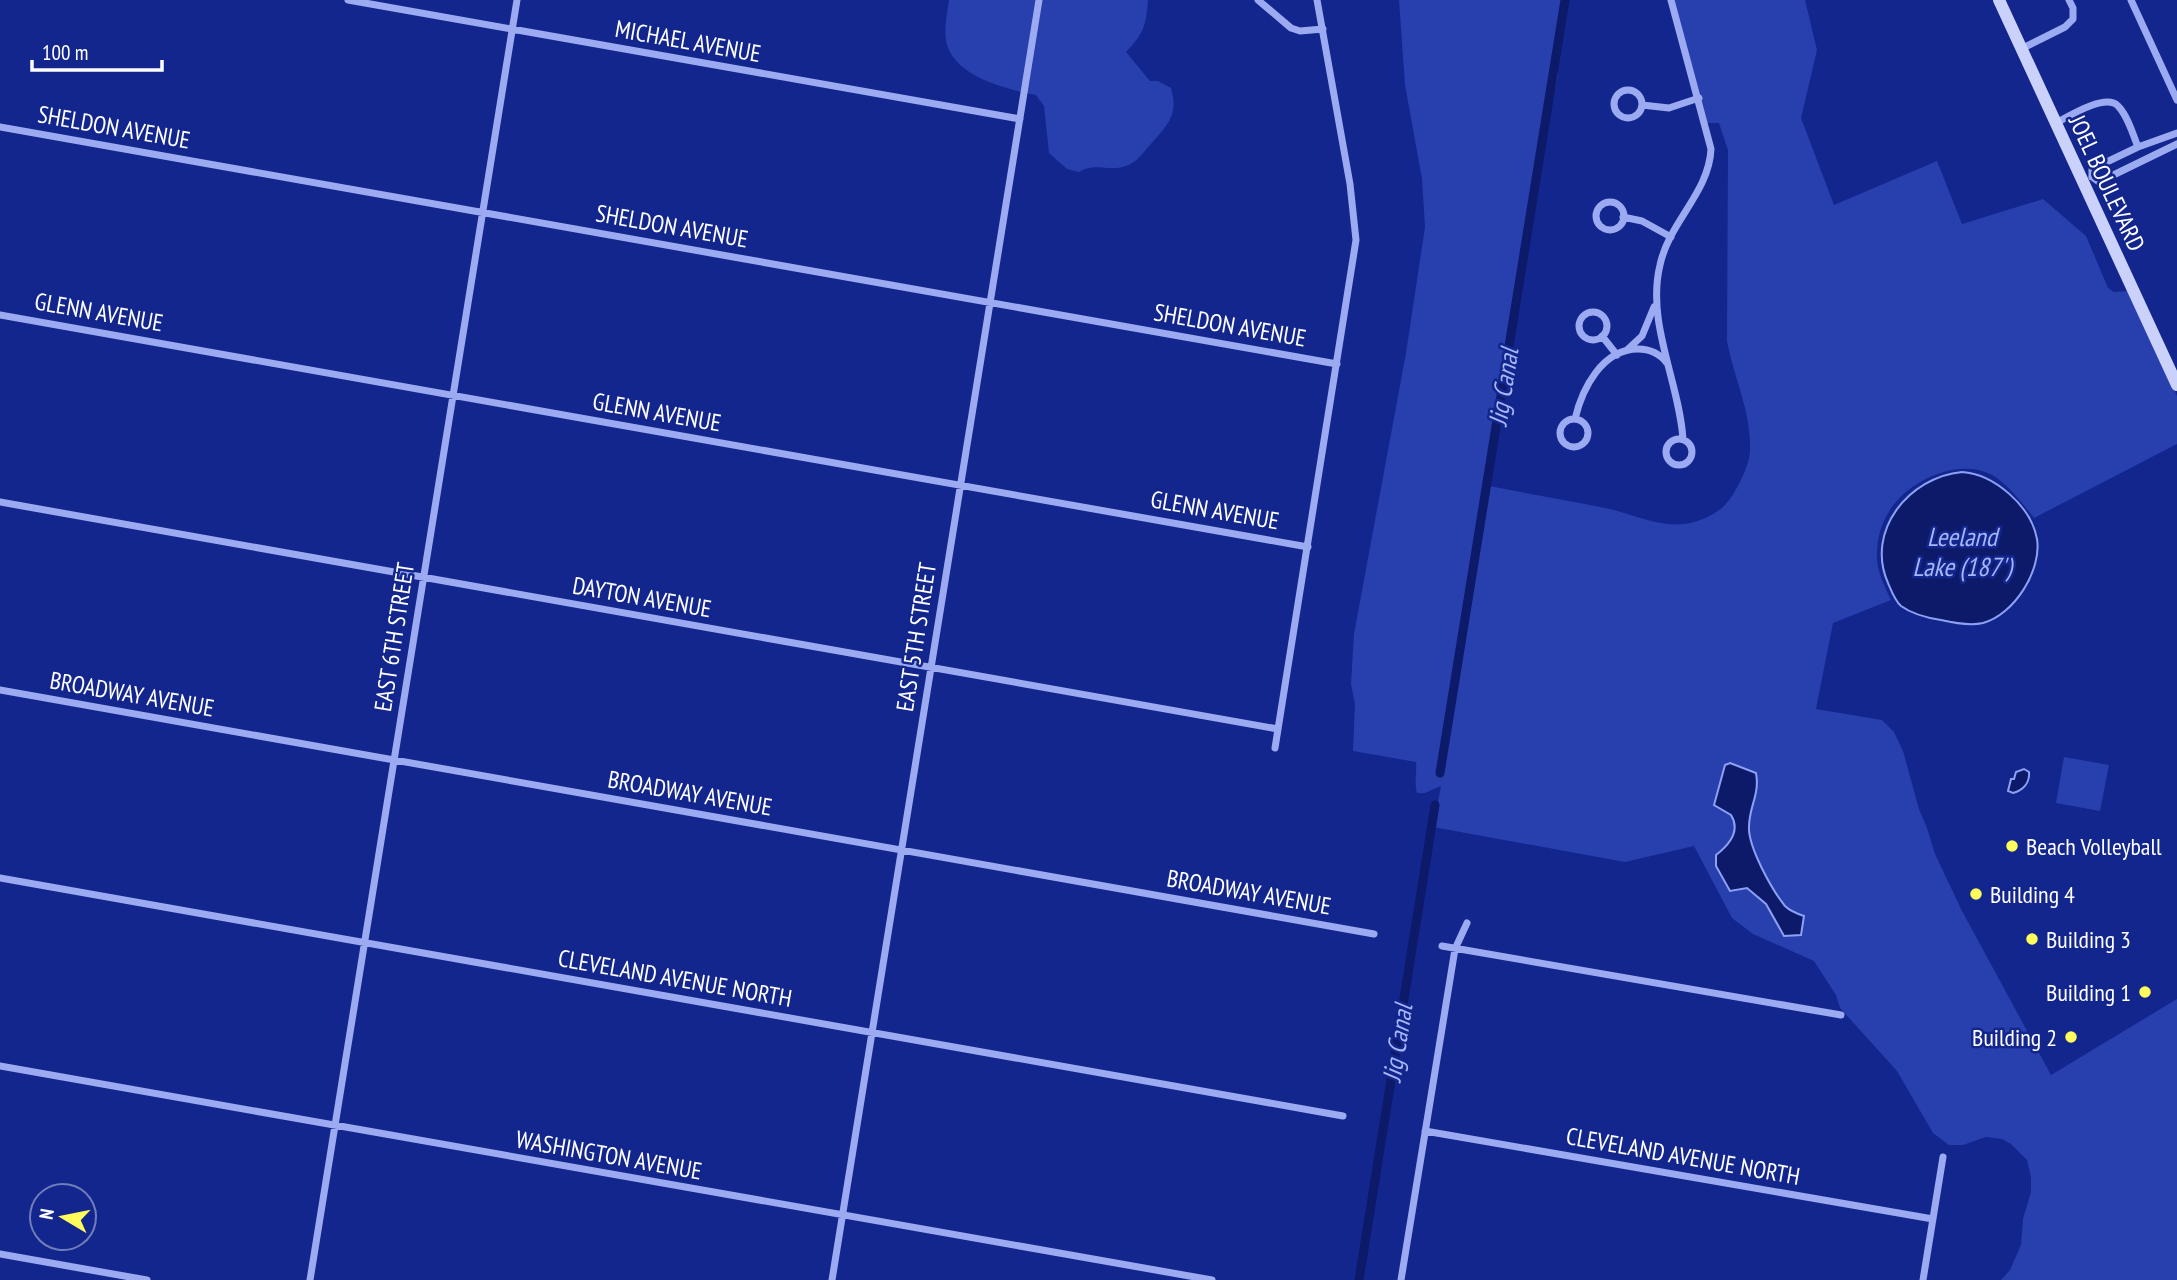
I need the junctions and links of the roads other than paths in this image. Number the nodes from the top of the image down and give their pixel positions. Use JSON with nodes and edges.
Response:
{"nodes":[{"id":1,"x":348,"y":0,"type":"edge"},
{"id":2,"x":517,"y":0,"type":"edge"},
{"id":3,"x":1040,"y":0,"type":"edge"},
{"id":4,"x":1258,"y":0,"type":"edge"},
{"id":5,"x":1317,"y":0,"type":"edge"},
{"id":6,"x":1671,"y":0,"type":"edge"},
{"id":7,"x":2070,"y":0,"type":"edge"},
{"id":8,"x":2131,"y":0,"type":"edge"},
{"id":9,"x":2002,"y":1,"type":"edge"},
{"id":10,"x":512,"y":29,"type":"junction"},
{"id":11,"x":1323,"y":29,"type":"junction"},
{"id":12,"x":2021,"y":49,"type":"junction"},
{"id":13,"x":1699,"y":99,"type":"junction"},
{"id":14,"x":2177,"y":100,"type":"edge"},
{"id":15,"x":1642,"y":105,"type":"dead end"},
{"id":16,"x":1020,"y":119,"type":"junction"},
{"id":17,"x":2056,"y":123,"type":"junction"},
{"id":18,"x":0,"y":127,"type":"edge"},
{"id":19,"x":2177,"y":133,"type":"edge"},
{"id":20,"x":2177,"y":144,"type":"edge"},
{"id":21,"x":2138,"y":147,"type":"junction"},
{"id":22,"x":2087,"y":179,"type":"junction"},
{"id":23,"x":482,"y":212,"type":"junction"},
{"id":24,"x":1623,"y":217,"type":"dead end"},
{"id":25,"x":1671,"y":237,"type":"junction"},
{"id":26,"x":990,"y":303,"type":"junction"},
{"id":27,"x":1656,"y":303,"type":"junction"},
{"id":28,"x":0,"y":315,"type":"edge"},
{"id":29,"x":1602,"y":336,"type":"dead end"},
{"id":30,"x":1627,"y":350,"type":"junction"},
{"id":31,"x":1618,"y":355,"type":"junction"},
{"id":32,"x":1337,"y":364,"type":"junction"},
{"id":33,"x":1671,"y":370,"type":"junction"},
{"id":34,"x":2177,"y":384,"type":"edge"},
{"id":35,"x":453,"y":394,"type":"junction"},
{"id":36,"x":1575,"y":419,"type":"dead end"},
{"id":37,"x":1682,"y":439,"type":"dead end"},
{"id":38,"x":961,"y":485,"type":"junction"},
{"id":39,"x":0,"y":502,"type":"edge"},
{"id":40,"x":1308,"y":547,"type":"junction"},
{"id":41,"x":424,"y":577,"type":"junction"},
{"id":42,"x":931,"y":668,"type":"junction"},
{"id":43,"x":0,"y":690,"type":"edge"},
{"id":44,"x":1278,"y":729,"type":"junction"},
{"id":45,"x":1275,"y":748,"type":"dead end"},
{"id":46,"x":394,"y":760,"type":"junction"},
{"id":47,"x":902,"y":850,"type":"junction"},
{"id":48,"x":0,"y":878,"type":"edge"},
{"id":49,"x":1467,"y":923,"type":"dead end"},
{"id":50,"x":1374,"y":934,"type":"dead end"},
{"id":51,"x":365,"y":943,"type":"junction"},
{"id":52,"x":1442,"y":946,"type":"dead end"},
{"id":53,"x":1455,"y":948,"type":"junction"},
{"id":54,"x":1841,"y":1016,"type":"dead end"},
{"id":55,"x":872,"y":1033,"type":"junction"},
{"id":56,"x":0,"y":1066,"type":"edge"},
{"id":57,"x":1343,"y":1116,"type":"dead end"},
{"id":58,"x":335,"y":1126,"type":"junction"},
{"id":59,"x":1425,"y":1131,"type":"junction"},
{"id":60,"x":1943,"y":1157,"type":"dead end"},
{"id":61,"x":842,"y":1215,"type":"junction"},
{"id":62,"x":1933,"y":1219,"type":"junction"},
{"id":63,"x":0,"y":1254,"type":"edge"},
{"id":64,"x":147,"y":1280,"type":"edge"},
{"id":65,"x":310,"y":1280,"type":"edge"},
{"id":66,"x":832,"y":1280,"type":"edge"},
{"id":67,"x":1212,"y":1280,"type":"edge"},
{"id":68,"x":1401,"y":1280,"type":"edge"},
{"id":69,"x":1923,"y":1280,"type":"edge"}],
"edges":[{"from":1,"to":10,"type":"street","name":"MICHAEL AVENUE"},
{"from":2,"to":10,"type":"street","name":"EAST 6TH STREET"},
{"from":3,"to":16,"type":"street","name":"EAST 5TH STREET"},
{"from":4,"to":11,"type":"street"},
{"from":5,"to":11,"type":"street"},
{"from":6,"to":13,"type":"street"},
{"from":7,"to":12,"type":"street"},
{"from":8,"to":14,"type":"street"},
{"from":9,"to":12,"type":"main road","name":"JOEL BOULEVARD"},
{"from":10,"to":16,"type":"street","name":"MICHAEL AVENUE"},
{"from":10,"to":23,"type":"street","name":"EAST 6TH STREET"},
{"from":11,"to":32,"type":"street"},
{"from":12,"to":17,"type":"main road","name":"JOEL BOULEVARD"},
{"from":13,"to":15,"type":"street"},
{"from":13,"to":25,"type":"street"},
{"from":16,"to":26,"type":"street","name":"EAST 5TH STREET"},
{"from":17,"to":21,"type":"street"},
{"from":17,"to":22,"type":"main road","name":"JOEL BOULEVARD"},
{"from":18,"to":23,"type":"street","name":"SHELDON AVENUE"},
{"from":19,"to":21,"type":"street"},
{"from":20,"to":22,"type":"street"},
{"from":21,"to":22,"type":"street"},
{"from":22,"to":34,"type":"main road","name":"JOEL BOULEVARD"},
{"from":23,"to":26,"type":"street","name":"SHELDON AVENUE"},
{"from":23,"to":35,"type":"street","name":"EAST 6TH STREET"},
{"from":24,"to":25,"type":"street"},
{"from":25,"to":27,"type":"street"},
{"from":26,"to":32,"type":"street","name":"SHELDON AVENUE"},
{"from":26,"to":38,"type":"street","name":"EAST 5TH STREET"},
{"from":27,"to":30,"type":"street"},
{"from":27,"to":33,"type":"street"},
{"from":28,"to":35,"type":"street","name":"GLENN AVENUE"},
{"from":29,"to":31,"type":"street"},
{"from":30,"to":31,"type":"street"},
{"from":30,"to":33,"type":"street"},
{"from":31,"to":36,"type":"street"},
{"from":32,"to":40,"type":"street"},
{"from":33,"to":37,"type":"street"},
{"from":35,"to":38,"type":"street","name":"GLENN AVENUE"},
{"from":35,"to":41,"type":"street","name":"EAST 6TH STREET"},
{"from":38,"to":40,"type":"street","name":"GLENN AVENUE"},
{"from":38,"to":42,"type":"street","name":"EAST 5TH STREET"},
{"from":39,"to":41,"type":"street","name":"DAYTON AVENUE"},
{"from":40,"to":44,"type":"street"},
{"from":41,"to":42,"type":"street","name":"DAYTON AVENUE"},
{"from":41,"to":46,"type":"street","name":"EAST 6TH STREET"},
{"from":42,"to":44,"type":"street","name":"DAYTON AVENUE"},
{"from":42,"to":47,"type":"street","name":"EAST 5TH STREET"},
{"from":43,"to":46,"type":"street","name":"BROADWAY AVENUE"},
{"from":44,"to":45,"type":"street"},
{"from":46,"to":47,"type":"street","name":"BROADWAY AVENUE"},
{"from":46,"to":51,"type":"street","name":"EAST 6TH STREET"},
{"from":47,"to":50,"type":"street","name":"BROADWAY AVENUE"},
{"from":47,"to":55,"type":"street","name":"EAST 5TH STREET"},
{"from":48,"to":51,"type":"street","name":"CLEVELAND AVENUE NORTH"},
{"from":49,"to":53,"type":"street"},
{"from":51,"to":55,"type":"street","name":"CLEVELAND AVENUE NORTH"},
{"from":51,"to":58,"type":"street","name":"EAST 6TH STREET"},
{"from":52,"to":53,"type":"street"},
{"from":53,"to":54,"type":"street"},
{"from":53,"to":59,"type":"street"},
{"from":55,"to":57,"type":"street","name":"CLEVELAND AVENUE NORTH"},
{"from":55,"to":61,"type":"street","name":"EAST 5TH STREET"},
{"from":56,"to":58,"type":"street","name":"WASHINGTON AVENUE"},
{"from":58,"to":61,"type":"street","name":"WASHINGTON AVENUE"},
{"from":58,"to":65,"type":"street","name":"EAST 6TH STREET"},
{"from":59,"to":62,"type":"street","name":"CLEVELAND AVENUE NORTH"},
{"from":59,"to":68,"type":"street"},
{"from":60,"to":62,"type":"street"},
{"from":61,"to":66,"type":"street","name":"EAST 5TH STREET"},
{"from":61,"to":67,"type":"street","name":"WASHINGTON AVENUE"},
{"from":62,"to":69,"type":"street"},
{"from":63,"to":64,"type":"street"}]}
